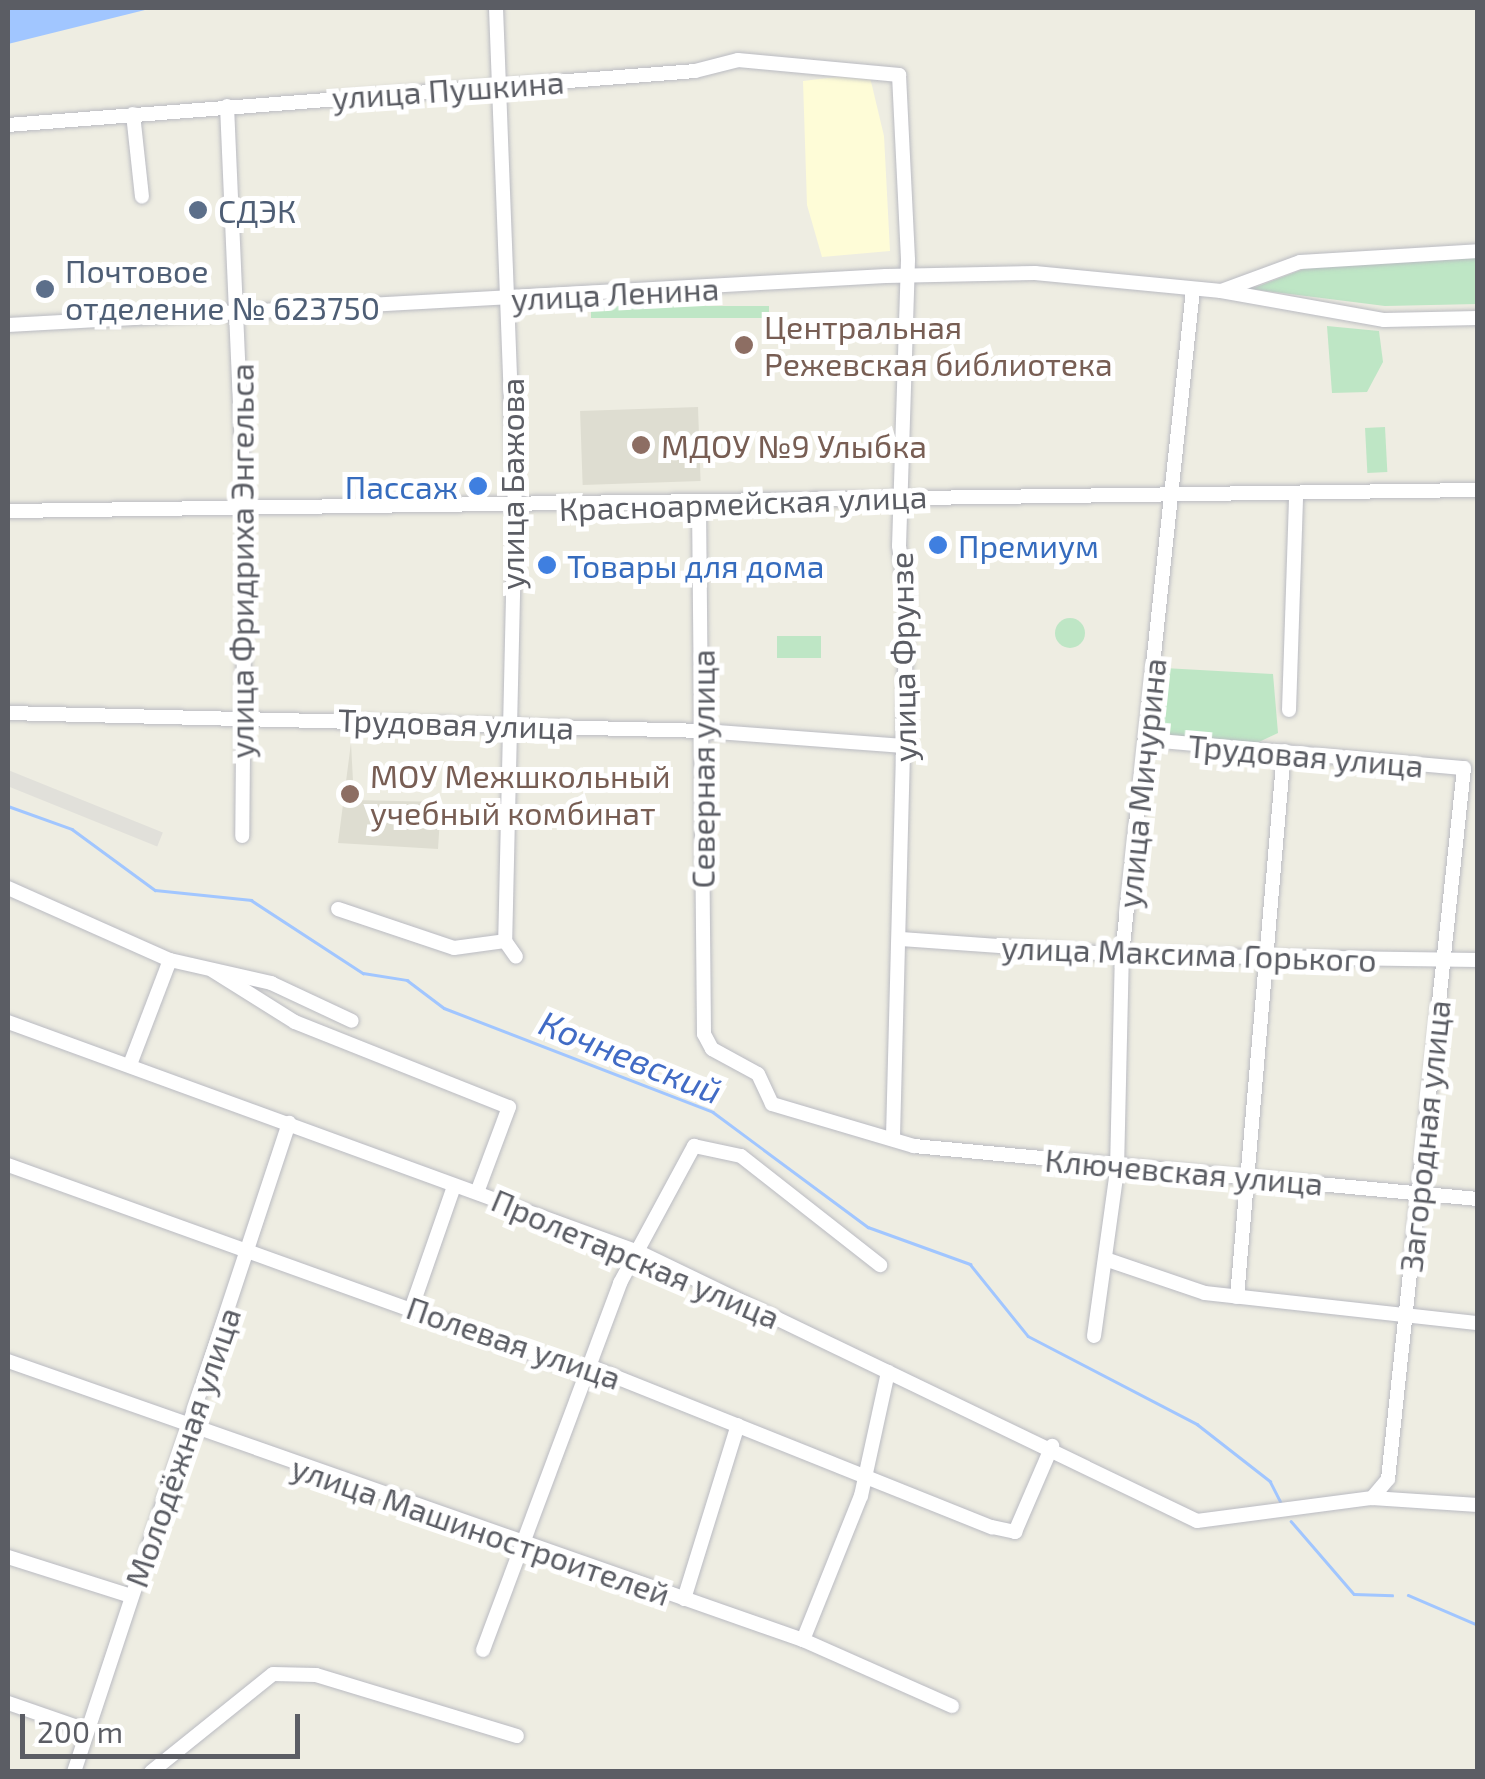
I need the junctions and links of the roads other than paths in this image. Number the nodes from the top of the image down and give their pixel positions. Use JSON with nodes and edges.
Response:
{"nodes":[{"id":1,"x":496,"y":8,"type":"edge"},
{"id":2,"x":887,"y":67,"type":"joint"},
{"id":3,"x":504,"y":84,"type":"junction"},
{"id":4,"x":227,"y":106,"type":"junction"},
{"id":5,"x":132,"y":114,"type":"junction"},
{"id":6,"x":8,"y":126,"type":"edge"},
{"id":7,"x":142,"y":197,"type":"dead end"},
{"id":8,"x":1478,"y":251,"type":"edge"},
{"id":9,"x":904,"y":276,"type":"junction"},
{"id":10,"x":1193,"y":290,"type":"junction"},
{"id":11,"x":1221,"y":291,"type":"junction"},
{"id":12,"x":508,"y":299,"type":"junction"},
{"id":13,"x":239,"y":311,"type":"junction"},
{"id":14,"x":1478,"y":318,"type":"edge"},
{"id":15,"x":8,"y":325,"type":"edge"},
{"id":16,"x":1478,"y":490,"type":"edge"},
{"id":17,"x":1296,"y":495,"type":"junction"},
{"id":18,"x":906,"y":496,"type":"junction"},
{"id":19,"x":1177,"y":498,"type":"junction"},
{"id":20,"x":699,"y":503,"type":"junction"},
{"id":21,"x":515,"y":508,"type":"junction"},
{"id":22,"x":243,"y":509,"type":"junction"},
{"id":23,"x":8,"y":511,"type":"edge"},
{"id":24,"x":1289,"y":710,"type":"dead end"},
{"id":25,"x":8,"y":712,"type":"edge"},
{"id":26,"x":242,"y":715,"type":"junction"},
{"id":27,"x":507,"y":726,"type":"junction"},
{"id":28,"x":704,"y":731,"type":"junction"},
{"id":29,"x":1149,"y":740,"type":"junction"},
{"id":30,"x":904,"y":746,"type":"junction"},
{"id":31,"x":1284,"y":751,"type":"junction"},
{"id":32,"x":1464,"y":768,"type":"joint"},
{"id":33,"x":242,"y":836,"type":"dead end"},
{"id":34,"x":8,"y":888,"type":"edge"},
{"id":35,"x":338,"y":910,"type":"dead end"},
{"id":36,"x":902,"y":939,"type":"junction"},
{"id":37,"x":505,"y":941,"type":"junction"},
{"id":38,"x":1122,"y":955,"type":"junction"},
{"id":39,"x":516,"y":957,"type":"dead end"},
{"id":40,"x":1264,"y":959,"type":"junction"},
{"id":41,"x":170,"y":960,"type":"junction"},
{"id":42,"x":1478,"y":960,"type":"edge"},
{"id":43,"x":1443,"y":962,"type":"junction"},
{"id":44,"x":212,"y":970,"type":"junction"},
{"id":45,"x":352,"y":1021,"type":"dead end"},
{"id":46,"x":8,"y":1022,"type":"edge"},
{"id":47,"x":704,"y":1034,"type":"joint"},
{"id":48,"x":131,"y":1062,"type":"junction"},
{"id":49,"x":290,"y":1123,"type":"junction"},
{"id":50,"x":893,"y":1136,"type":"junction"},
{"id":51,"x":8,"y":1164,"type":"edge"},
{"id":52,"x":1116,"y":1170,"type":"junction"},
{"id":53,"x":1249,"y":1175,"type":"junction"},
{"id":54,"x":454,"y":1186,"type":"junction"},
{"id":55,"x":478,"y":1190,"type":"junction"},
{"id":56,"x":1416,"y":1193,"type":"junction"},
{"id":57,"x":1478,"y":1199,"type":"edge"},
{"id":58,"x":249,"y":1249,"type":"junction"},
{"id":59,"x":640,"y":1253,"type":"junction"},
{"id":60,"x":1108,"y":1260,"type":"junction"},
{"id":61,"x":880,"y":1265,"type":"dead end"},
{"id":62,"x":1237,"y":1297,"type":"junction"},
{"id":63,"x":413,"y":1304,"type":"junction"},
{"id":64,"x":1404,"y":1317,"type":"junction"},
{"id":65,"x":1478,"y":1323,"type":"edge"},
{"id":66,"x":1094,"y":1336,"type":"dead end"},
{"id":67,"x":8,"y":1361,"type":"edge"},
{"id":68,"x":591,"y":1367,"type":"junction"},
{"id":69,"x":888,"y":1372,"type":"junction"},
{"id":70,"x":738,"y":1425,"type":"junction"},
{"id":71,"x":187,"y":1427,"type":"junction"},
{"id":72,"x":1052,"y":1446,"type":"junction"},
{"id":73,"x":864,"y":1474,"type":"junction"},
{"id":74,"x":1372,"y":1498,"type":"junction"},
{"id":75,"x":1478,"y":1505,"type":"edge"},
{"id":76,"x":522,"y":1546,"type":"junction"},
{"id":77,"x":8,"y":1557,"type":"edge"},
{"id":78,"x":132,"y":1596,"type":"junction"},
{"id":79,"x":684,"y":1599,"type":"junction"},
{"id":80,"x":802,"y":1640,"type":"junction"},
{"id":81,"x":483,"y":1650,"type":"dead end"},
{"id":82,"x":8,"y":1703,"type":"edge"},
{"id":83,"x":952,"y":1706,"type":"dead end"},
{"id":84,"x":86,"y":1730,"type":"junction"},
{"id":85,"x":517,"y":1736,"type":"dead end"},
{"id":86,"x":74,"y":1772,"type":"edge"},
{"id":87,"x":151,"y":1772,"type":"edge"}],
"edges":[{"from":1,"to":3,"type":"street","name":"улица Бажова"},
{"from":2,"to":3,"type":"street","name":"улица Пушкина"},
{"from":2,"to":9,"type":"street","name":"улица Фрунзе"},
{"from":3,"to":4,"type":"street","name":"улица Пушкина"},
{"from":3,"to":12,"type":"street","name":"улица Бажова"},
{"from":4,"to":5,"type":"street","name":"улица Пушкина"},
{"from":4,"to":13,"type":"street","name":"улица Фридриха Энгельса"},
{"from":5,"to":6,"type":"street","name":"улица Пушкина"},
{"from":5,"to":7,"type":"street"},
{"from":8,"to":11,"type":"street","name":"улица Ленина"},
{"from":9,"to":10,"type":"street","name":"улица Ленина"},
{"from":9,"to":12,"type":"street","name":"улица Ленина"},
{"from":9,"to":18,"type":"street","name":"улица Фрунзе"},
{"from":10,"to":11,"type":"street","name":"улица Ленина"},
{"from":10,"to":19,"type":"street","name":"улица Мичурина"},
{"from":11,"to":14,"type":"street","name":"улица Ленина"},
{"from":12,"to":13,"type":"street","name":"улица Ленина"},
{"from":12,"to":21,"type":"street","name":"улица Бажова"},
{"from":13,"to":15,"type":"street","name":"улица Ленина"},
{"from":13,"to":22,"type":"street","name":"улица Фридриха Энгельса"},
{"from":16,"to":17,"type":"street","name":"Красноармейская улица"},
{"from":17,"to":19,"type":"street","name":"Красноармейская улица"},
{"from":17,"to":24,"type":"street"},
{"from":18,"to":19,"type":"street","name":"Красноармейская улица"},
{"from":18,"to":20,"type":"street","name":"Красноармейская улица"},
{"from":18,"to":30,"type":"street","name":"улица Фрунзе"},
{"from":19,"to":29,"type":"street","name":"улица Мичурина"},
{"from":20,"to":21,"type":"street","name":"Красноармейская улица"},
{"from":20,"to":28,"type":"street","name":"Северная улица"},
{"from":21,"to":22,"type":"street","name":"Красноармейская улица"},
{"from":21,"to":27,"type":"street","name":"улица Бажова"},
{"from":22,"to":23,"type":"street","name":"Красноармейская улица"},
{"from":22,"to":26,"type":"street","name":"улица Фридриха Энгельса"},
{"from":25,"to":26,"type":"street","name":"Трудовая улица"},
{"from":26,"to":27,"type":"street","name":"Трудовая улица"},
{"from":26,"to":33,"type":"street","name":"улица Фридриха Энгельса"},
{"from":27,"to":28,"type":"street","name":"Трудовая улица"},
{"from":27,"to":37,"type":"street","name":"улица Бажова"},
{"from":28,"to":30,"type":"street","name":"Трудовая улица"},
{"from":28,"to":47,"type":"street","name":"Северная улица"},
{"from":29,"to":31,"type":"street","name":"Трудовая улица"},
{"from":29,"to":38,"type":"street","name":"улица Мичурина"},
{"from":30,"to":36,"type":"street","name":"улица Фрунзе"},
{"from":31,"to":32,"type":"street","name":"Трудовая улица"},
{"from":31,"to":40,"type":"street"},
{"from":32,"to":43,"type":"street","name":"Загородная улица"},
{"from":34,"to":41,"type":"street"},
{"from":35,"to":37,"type":"street"},
{"from":36,"to":38,"type":"street","name":"улица Максима Горького"},
{"from":36,"to":50,"type":"street","name":"улица Фрунзе"},
{"from":37,"to":39,"type":"street"},
{"from":38,"to":40,"type":"street","name":"улица Максима Горького"},
{"from":38,"to":52,"type":"street","name":"улица Мичурина"},
{"from":40,"to":43,"type":"street","name":"улица Максима Горького"},
{"from":40,"to":53,"type":"street"},
{"from":41,"to":44,"type":"street"},
{"from":41,"to":48,"type":"street"},
{"from":42,"to":43,"type":"street","name":"улица Максима Горького"},
{"from":43,"to":56,"type":"street","name":"Загородная улица"},
{"from":44,"to":45,"type":"street"},
{"from":44,"to":55,"type":"street"},
{"from":46,"to":48,"type":"street","name":"Пролетарская улица"},
{"from":47,"to":50,"type":"street","name":"Ключевская улица"},
{"from":48,"to":49,"type":"street","name":"Пролетарская улица"},
{"from":49,"to":54,"type":"street","name":"Пролетарская улица"},
{"from":49,"to":58,"type":"street","name":"Молодёжная улица"},
{"from":50,"to":52,"type":"street","name":"Ключевская улица"},
{"from":51,"to":58,"type":"street","name":"Полевая улица"},
{"from":52,"to":53,"type":"street","name":"Ключевская улица"},
{"from":52,"to":60,"type":"street","name":"улица Мичурина"},
{"from":53,"to":56,"type":"street","name":"Ключевская улица"},
{"from":53,"to":62,"type":"street"},
{"from":54,"to":55,"type":"street","name":"Пролетарская улица"},
{"from":54,"to":63,"type":"street"},
{"from":55,"to":59,"type":"street","name":"Пролетарская улица"},
{"from":56,"to":57,"type":"street","name":"Ключевская улица"},
{"from":56,"to":64,"type":"street","name":"Загородная улица"},
{"from":58,"to":63,"type":"street","name":"Полевая улица"},
{"from":58,"to":71,"type":"street","name":"Молодёжная улица"},
{"from":59,"to":61,"type":"street"},
{"from":59,"to":68,"type":"street"},
{"from":59,"to":69,"type":"street","name":"Пролетарская улица"},
{"from":60,"to":62,"type":"street"},
{"from":60,"to":66,"type":"street","name":"улица Мичурина"},
{"from":62,"to":64,"type":"street"},
{"from":63,"to":68,"type":"street","name":"Полевая улица"},
{"from":64,"to":65,"type":"street"},
{"from":64,"to":74,"type":"street","name":"Загородная улица"},
{"from":67,"to":71,"type":"street","name":"улица Машиностроителей"},
{"from":68,"to":70,"type":"street","name":"Полевая улица"},
{"from":68,"to":76,"type":"street"},
{"from":69,"to":72,"type":"street","name":"Пролетарская улица"},
{"from":69,"to":73,"type":"street"},
{"from":70,"to":73,"type":"street","name":"Полевая улица"},
{"from":70,"to":79,"type":"street"},
{"from":71,"to":76,"type":"street","name":"улица Машиностроителей"},
{"from":71,"to":78,"type":"street","name":"Молодёжная улица"},
{"from":72,"to":73,"type":"street","name":"Полевая улица"},
{"from":72,"to":74,"type":"street","name":"Пролетарская улица"},
{"from":73,"to":80,"type":"street"},
{"from":74,"to":75,"type":"street","name":"Пролетарская улица"},
{"from":76,"to":79,"type":"street","name":"улица Машиностроителей"},
{"from":76,"to":81,"type":"street"},
{"from":77,"to":78,"type":"street"},
{"from":78,"to":84,"type":"street","name":"Молодёжная улица"},
{"from":79,"to":80,"type":"street","name":"улица Машиностроителей"},
{"from":80,"to":83,"type":"street","name":"улица Машиностроителей"},
{"from":82,"to":84,"type":"street"},
{"from":84,"to":86,"type":"street","name":"Молодёжная улица"},
{"from":85,"to":87,"type":"street"}]}
